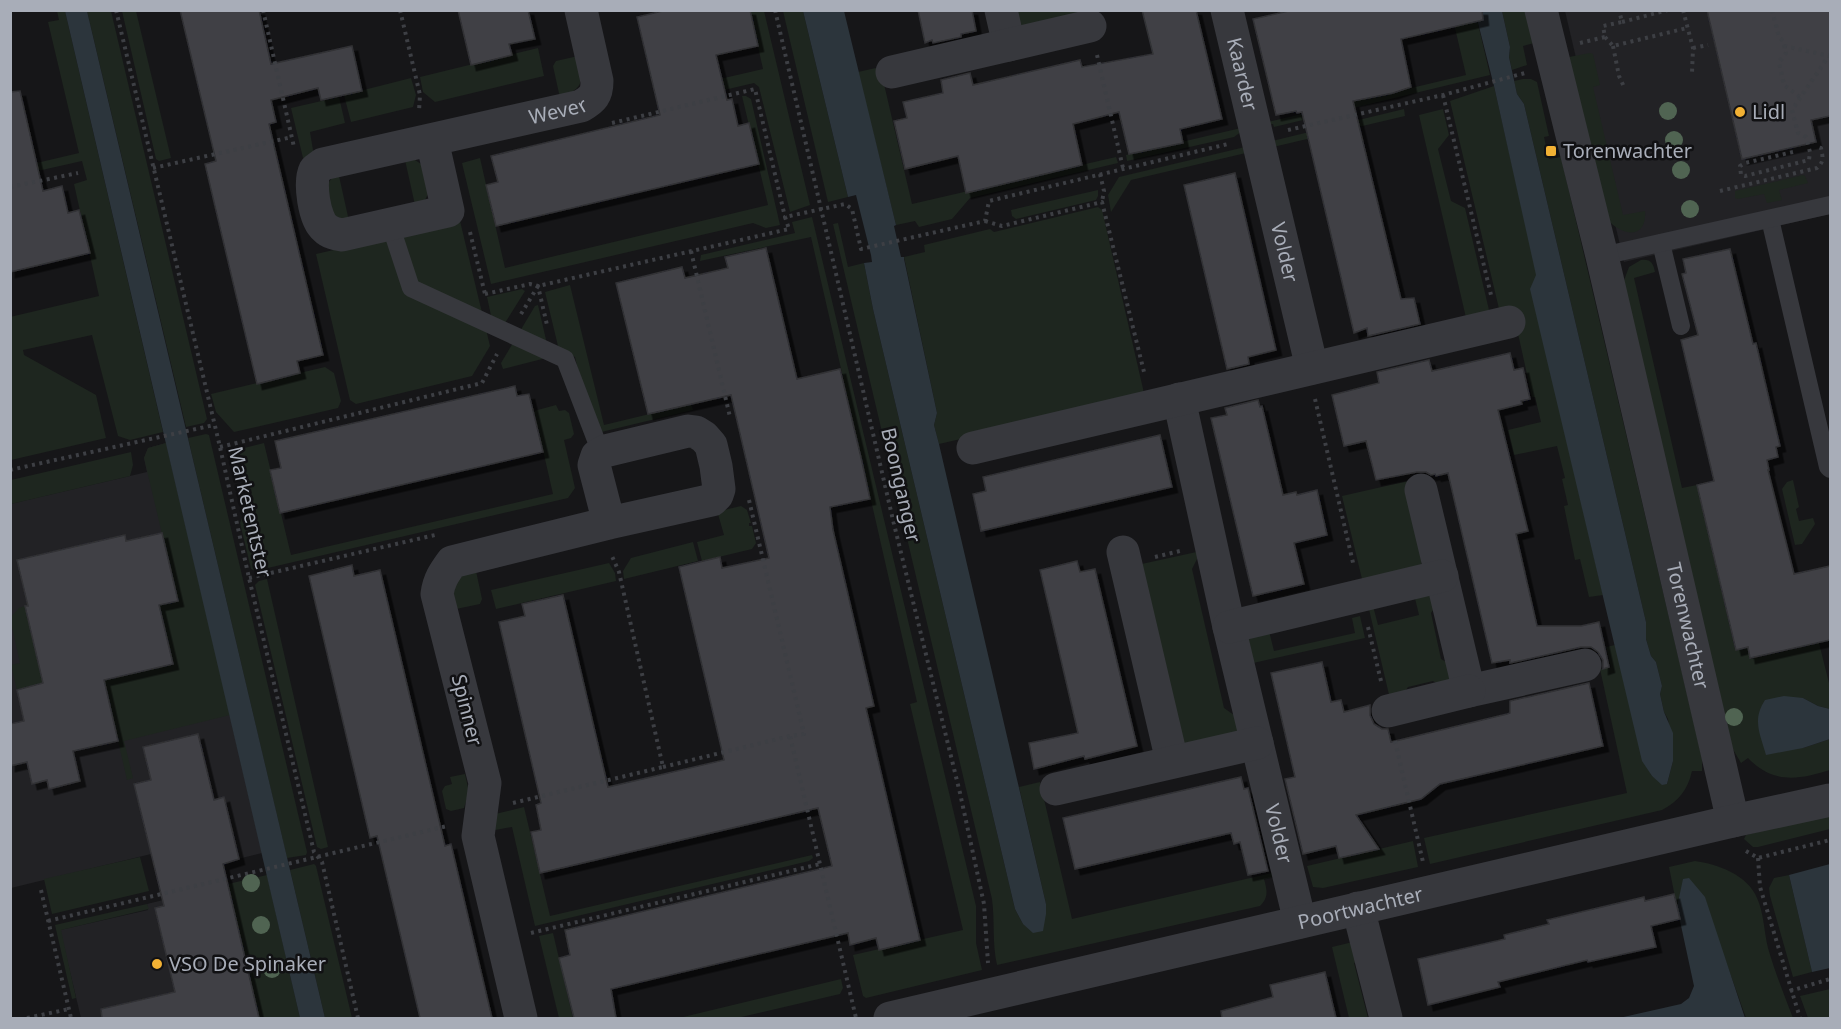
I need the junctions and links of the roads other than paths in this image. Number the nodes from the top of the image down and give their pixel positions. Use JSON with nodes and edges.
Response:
{"nodes":[{"id":1,"x":580,"y":10,"type":"edge"},
{"id":2,"x":1001,"y":10,"type":"edge"},
{"id":3,"x":1227,"y":10,"type":"edge"},
{"id":4,"x":1541,"y":10,"type":"edge"},
{"id":5,"x":1090,"y":26,"type":"road end"},
{"id":6,"x":1009,"y":45,"type":"junction"},
{"id":7,"x":892,"y":72,"type":"dead end"},
{"id":8,"x":1257,"y":137,"type":"joint"},
{"id":9,"x":429,"y":141,"type":"junction"},
{"id":10,"x":1830,"y":205,"type":"edge"},
{"id":11,"x":1770,"y":219,"type":"junction"},
{"id":12,"x":390,"y":224,"type":"junction"},
{"id":13,"x":1661,"y":243,"type":"junction"},
{"id":14,"x":1602,"y":256,"type":"junction"},
{"id":15,"x":1503,"y":324,"type":"road end"},
{"id":16,"x":1681,"y":326,"type":"dead end"},
{"id":17,"x":1310,"y":369,"type":"junction"},
{"id":18,"x":1165,"y":402,"type":"junction"},
{"id":19,"x":973,"y":448,"type":"dead end"},
{"id":20,"x":601,"y":453,"type":"junction"},
{"id":21,"x":1830,"y":469,"type":"edge"},
{"id":22,"x":1422,"y":490,"type":"dead end"},
{"id":23,"x":606,"y":524,"type":"junction"},
{"id":24,"x":1124,"y":558,"type":"road end"},
{"id":25,"x":1442,"y":576,"type":"junction"},
{"id":26,"x":1229,"y":627,"type":"junction"},
{"id":27,"x":1585,"y":665,"type":"dead end"},
{"id":28,"x":1469,"y":691,"type":"junction"},
{"id":29,"x":1388,"y":711,"type":"road end"},
{"id":30,"x":1257,"y":743,"type":"junction"},
{"id":31,"x":1172,"y":761,"type":"junction"},
{"id":32,"x":1056,"y":789,"type":"dead end"},
{"id":33,"x":1830,"y":800,"type":"edge"},
{"id":34,"x":1732,"y":821,"type":"junction"},
{"id":35,"x":1358,"y":909,"type":"junction"},
{"id":36,"x":1300,"y":922,"type":"junction"},
{"id":37,"x":961,"y":1010,"type":"edge"},
{"id":38,"x":521,"y":1018,"type":"edge"},
{"id":39,"x":890,"y":1018,"type":"edge"},
{"id":40,"x":1386,"y":1018,"type":"edge"}],
"edges":[{"from":1,"to":9,"type":"street","name":"Wever"},
{"from":2,"to":6,"type":"street"},
{"from":3,"to":8,"type":"street","name":"Kaarder"},
{"from":4,"to":14,"type":"street","name":"Torenwachter"},
{"from":5,"to":6,"type":"street"},
{"from":6,"to":7,"type":"street"},
{"from":8,"to":17,"type":"street","name":"Volder"},
{"from":9,"to":12,"type":"street"},
{"from":9,"to":12,"type":"street","name":"Wever"},
{"from":10,"to":11,"type":"lane"},
{"from":11,"to":13,"type":"lane"},
{"from":11,"to":21,"type":"lane"},
{"from":12,"to":20,"type":"lane"},
{"from":13,"to":14,"type":"lane"},
{"from":13,"to":16,"type":"lane"},
{"from":14,"to":34,"type":"street","name":"Torenwachter"},
{"from":15,"to":17,"type":"street"},
{"from":17,"to":18,"type":"street"},
{"from":18,"to":19,"type":"street"},
{"from":18,"to":26,"type":"street","name":"Volder"},
{"from":20,"to":23,"type":"street"},
{"from":20,"to":23,"type":"street","name":"Spinner"},
{"from":22,"to":25,"type":"street"},
{"from":23,"to":38,"type":"street","name":"Spinner"},
{"from":24,"to":31,"type":"street"},
{"from":25,"to":26,"type":"street"},
{"from":25,"to":28,"type":"street"},
{"from":26,"to":30,"type":"street","name":"Volder"},
{"from":27,"to":28,"type":"street"},
{"from":28,"to":29,"type":"street"},
{"from":30,"to":31,"type":"street"},
{"from":30,"to":36,"type":"street","name":"Volder"},
{"from":31,"to":32,"type":"street"},
{"from":33,"to":34,"type":"street","name":"Poortwachter"},
{"from":34,"to":35,"type":"street","name":"Poortwachter"},
{"from":35,"to":36,"type":"street","name":"Poortwachter"},
{"from":35,"to":40,"type":"street"},
{"from":36,"to":37,"type":"street","name":"Poortwachter"},
{"from":37,"to":39,"type":"street","name":"Poortwachter"}]}
